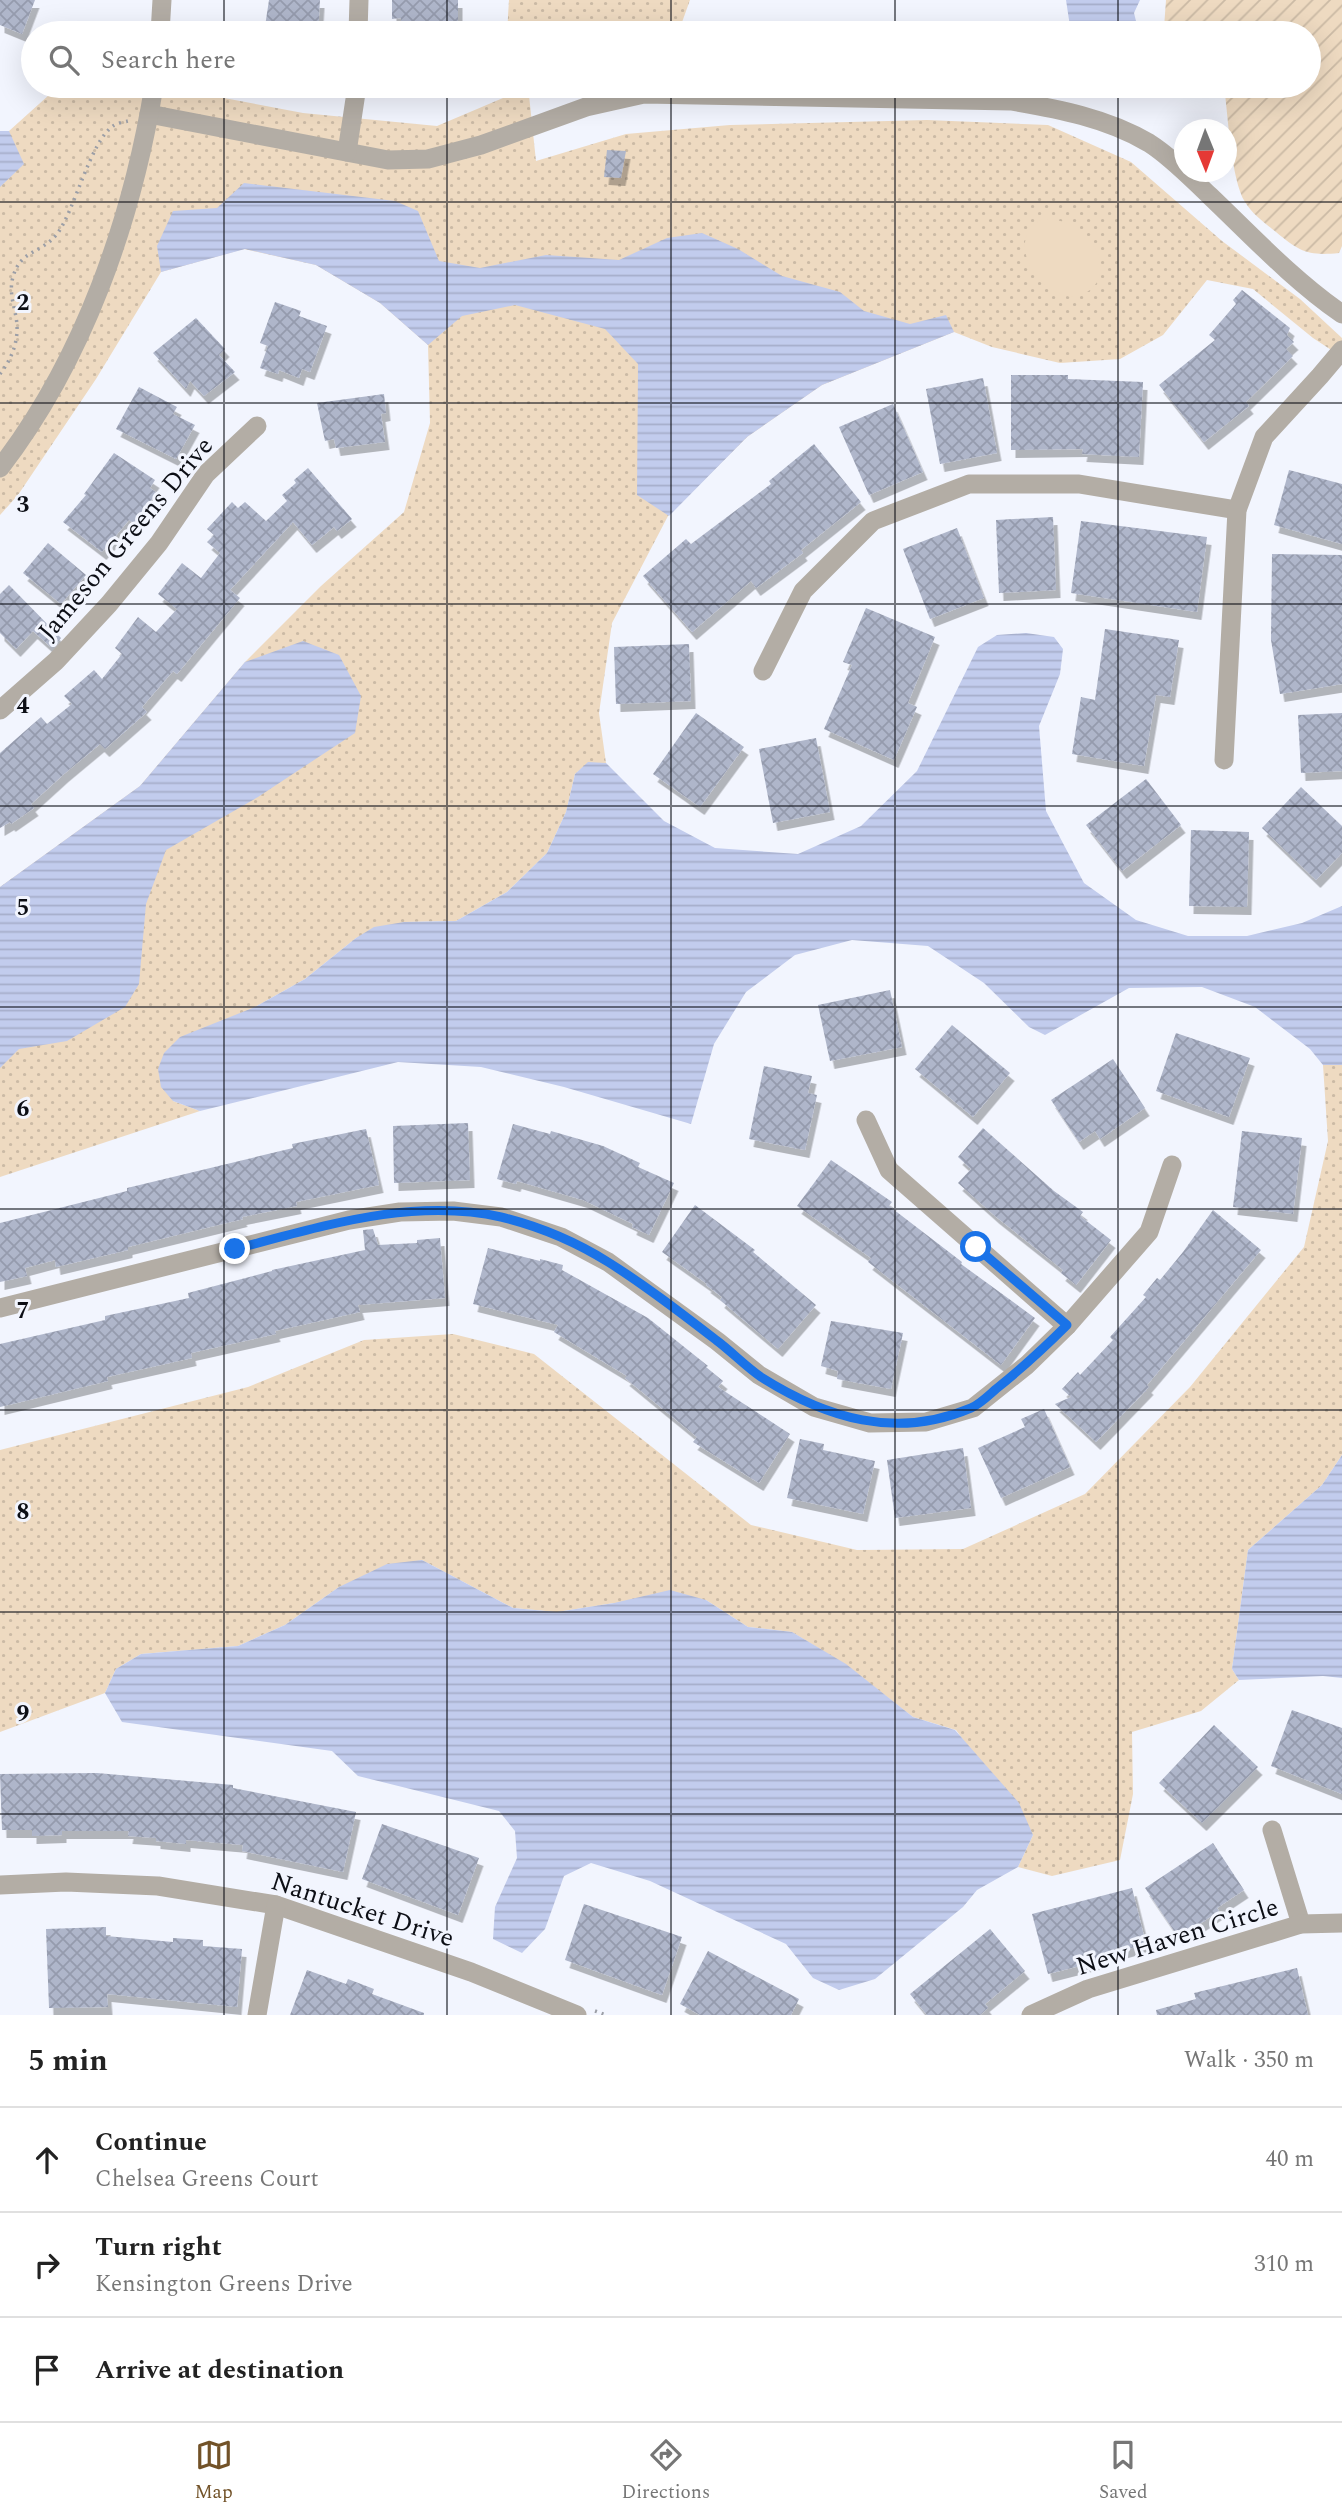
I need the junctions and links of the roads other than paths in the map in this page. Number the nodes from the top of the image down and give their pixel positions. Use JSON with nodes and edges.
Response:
{"nodes":[{"id":1,"x":162,"y":0,"type":"edge"},
{"id":2,"x":359,"y":0,"type":"edge"},
{"id":3,"x":161,"y":21,"type":"edge"},
{"id":4,"x":358,"y":21,"type":"edge"},
{"id":5,"x":152,"y":98,"type":"edge"},
{"id":6,"x":355,"y":98,"type":"edge"},
{"id":7,"x":626,"y":98,"type":"edge"},
{"id":8,"x":854,"y":98,"type":"edge"},
{"id":9,"x":149,"y":114,"type":"junction"},
{"id":10,"x":347,"y":152,"type":"junction"},
{"id":11,"x":1342,"y":314,"type":"edge"},
{"id":12,"x":1342,"y":350,"type":"edge"},
{"id":13,"x":257,"y":426,"type":"dead end"},
{"id":14,"x":0,"y":468,"type":"edge"},
{"id":15,"x":1237,"y":510,"type":"junction"},
{"id":16,"x":763,"y":671,"type":"dead end"},
{"id":17,"x":0,"y":710,"type":"edge"},
{"id":18,"x":1224,"y":760,"type":"dead end"},
{"id":19,"x":866,"y":1120,"type":"dead end"},
{"id":20,"x":1172,"y":1166,"type":"dead end"},
{"id":21,"x":0,"y":1308,"type":"edge"},
{"id":22,"x":1067,"y":1325,"type":"junction"},
{"id":23,"x":1272,"y":1830,"type":"dead end"},
{"id":24,"x":0,"y":1885,"type":"edge"},
{"id":25,"x":276,"y":1905,"type":"junction"},
{"id":26,"x":1342,"y":1923,"type":"edge"},
{"id":27,"x":1301,"y":1924,"type":"junction"},
{"id":28,"x":257,"y":2015,"type":"edge"},
{"id":29,"x":577,"y":2015,"type":"edge"},
{"id":30,"x":1031,"y":2015,"type":"edge"}],
"edges":[{"from":1,"to":3,"type":"street"},
{"from":2,"to":4,"type":"street"},
{"from":5,"to":9,"type":"street"},
{"from":6,"to":10,"type":"street"},
{"from":7,"to":10,"type":"street"},
{"from":8,"to":11,"type":"street"},
{"from":9,"to":10,"type":"street"},
{"from":9,"to":14,"type":"street"},
{"from":12,"to":15,"type":"street"},
{"from":13,"to":17,"type":"street","name":"Jameson Greens Drive"},
{"from":15,"to":16,"type":"street"},
{"from":15,"to":18,"type":"street"},
{"from":19,"to":22,"type":"street"},
{"from":20,"to":22,"type":"street"},
{"from":21,"to":22,"type":"street"},
{"from":23,"to":27,"type":"street"},
{"from":24,"to":25,"type":"street","name":"Nantucket Drive"},
{"from":25,"to":28,"type":"street"},
{"from":25,"to":29,"type":"street","name":"Nantucket Drive"},
{"from":26,"to":27,"type":"street","name":"New Haven Circle"},
{"from":27,"to":30,"type":"street","name":"New Haven Circle"}]}
